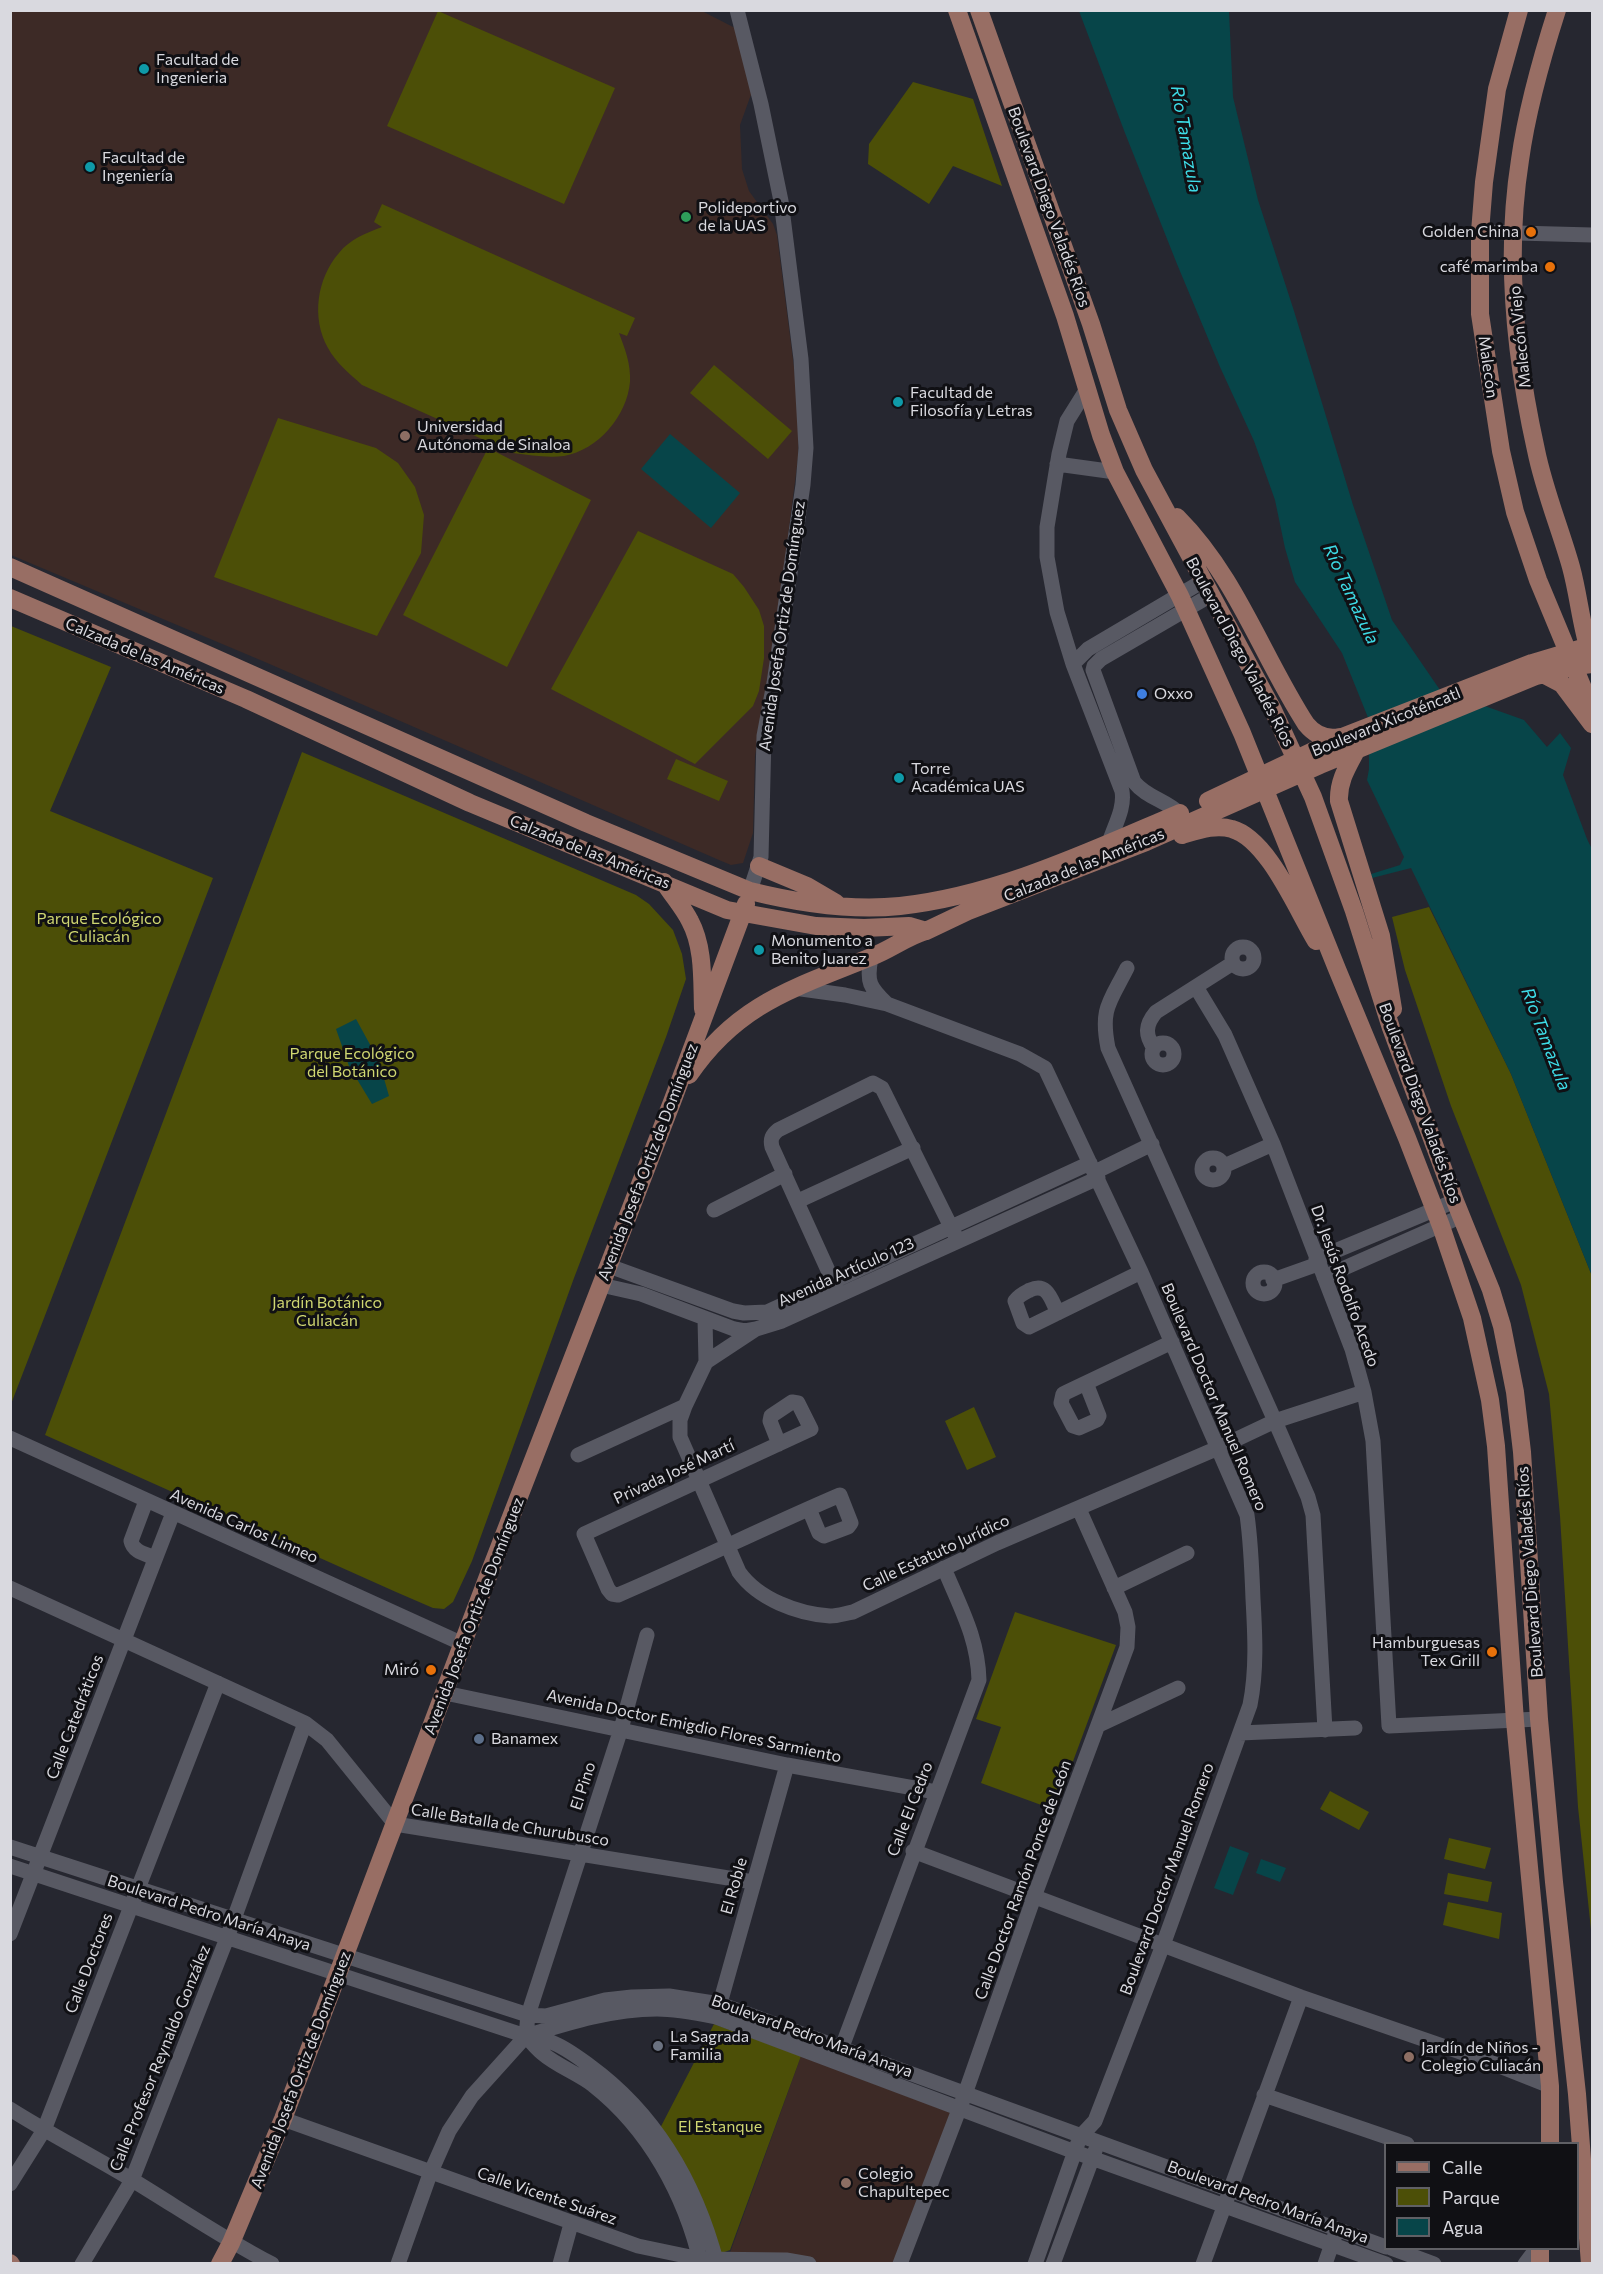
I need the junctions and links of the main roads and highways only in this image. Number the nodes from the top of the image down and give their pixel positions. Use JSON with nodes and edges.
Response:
{"nodes":[{"id":1,"x":957,"y":10,"type":"edge"},
{"id":2,"x":979,"y":10,"type":"edge"},
{"id":3,"x":1519,"y":10,"type":"edge"},
{"id":4,"x":1557,"y":10,"type":"edge"},
{"id":5,"x":1162,"y":503,"type":"junction"},
{"id":6,"x":10,"y":567,"type":"edge"},
{"id":7,"x":1571,"y":568,"type":"junction"},
{"id":8,"x":1593,"y":594,"type":"edge"},
{"id":9,"x":10,"y":598,"type":"edge"},
{"id":10,"x":1585,"y":656,"type":"edge"},
{"id":11,"x":1537,"y":671,"type":"junction"},
{"id":12,"x":1593,"y":710,"type":"edge"},
{"id":13,"x":1593,"y":724,"type":"edge"},
{"id":14,"x":1351,"y":743,"type":"junction"},
{"id":15,"x":1184,"y":816,"type":"junction"},
{"id":16,"x":1146,"y":842,"type":"junction"},
{"id":17,"x":759,"y":866,"type":"road end"},
{"id":18,"x":664,"y":882,"type":"junction"},
{"id":19,"x":750,"y":891,"type":"junction"},
{"id":20,"x":840,"y":905,"type":"junction"},
{"id":21,"x":743,"y":913,"type":"junction"},
{"id":22,"x":926,"y":931,"type":"junction"},
{"id":23,"x":1337,"y":969,"type":"junction"},
{"id":24,"x":704,"y":1017,"type":"junction"},
{"id":25,"x":1391,"y":1027,"type":"junction"},
{"id":26,"x":672,"y":1102,"type":"junction"},
{"id":27,"x":1550,"y":2142,"type":"edge"},
{"id":28,"x":1579,"y":2177,"type":"edge"},
{"id":29,"x":1585,"y":2194,"type":"junction"},
{"id":30,"x":220,"y":2264,"type":"edge"},
{"id":31,"x":1590,"y":2264,"type":"edge"}],
"edges":[{"from":1,"to":23,"type":"main road","name":"Boulevard Diego Valadés Ríos"},
{"from":2,"to":5,"type":"main road","name":"Boulevard Diego Valadés Ríos"},
{"from":3,"to":10,"type":"main road","name":"Malecón"},
{"from":4,"to":7,"type":"main road","name":"Malecón Viejo"},
{"from":5,"to":14,"type":"main road"},
{"from":5,"to":25,"type":"main road","name":"Boulevard Diego Valadés Ríos"},
{"from":6,"to":19,"type":"main road","name":"Calzada de las Américas"},
{"from":7,"to":8,"type":"main road"},
{"from":7,"to":10,"type":"main road","name":"Malecón Viejo"},
{"from":9,"to":18,"type":"main road","name":"Calzada de las Américas"},
{"from":10,"to":11,"type":"main road","name":"Boulevard Xicoténcatl"},
{"from":10,"to":12,"type":"main road","name":"Malecón"},
{"from":11,"to":13,"type":"main road"},
{"from":11,"to":14,"type":"main road","name":"Boulevard Xicoténcatl"},
{"from":14,"to":15,"type":"main road","name":"Boulevard Xicoténcatl"},
{"from":14,"to":25,"type":"main road"},
{"from":15,"to":16,"type":"main road","name":"Calzada de las Américas"},
{"from":15,"to":20,"type":"main road","name":"Calzada de las Américas"},
{"from":16,"to":22,"type":"main road","name":"Calzada de las Américas"},
{"from":16,"to":23,"type":"main road"},
{"from":17,"to":20,"type":"main road"},
{"from":18,"to":21,"type":"main road","name":"Calzada de las Américas"},
{"from":18,"to":24,"type":"main road"},
{"from":19,"to":20,"type":"main road","name":"Calzada de las Américas"},
{"from":19,"to":21,"type":"main road","name":"Avenida Josefa Ortiz de Domínguez"},
{"from":21,"to":22,"type":"main road","name":"Calzada de las Américas"},
{"from":21,"to":24,"type":"main road","name":"Avenida Josefa Ortiz de Domínguez"},
{"from":22,"to":26,"type":"main road"},
{"from":23,"to":27,"type":"main road","name":"Boulevard Diego Valadés Ríos"},
{"from":24,"to":26,"type":"main road","name":"Avenida Josefa Ortiz de Domínguez"},
{"from":25,"to":29,"type":"main road","name":"Boulevard Diego Valadés Ríos"},
{"from":26,"to":30,"type":"main road","name":"Avenida Josefa Ortiz de Domínguez"},
{"from":28,"to":29,"type":"main road"},
{"from":29,"to":31,"type":"main road","name":"Boulevard Diego Valadés Ríos"}]}
